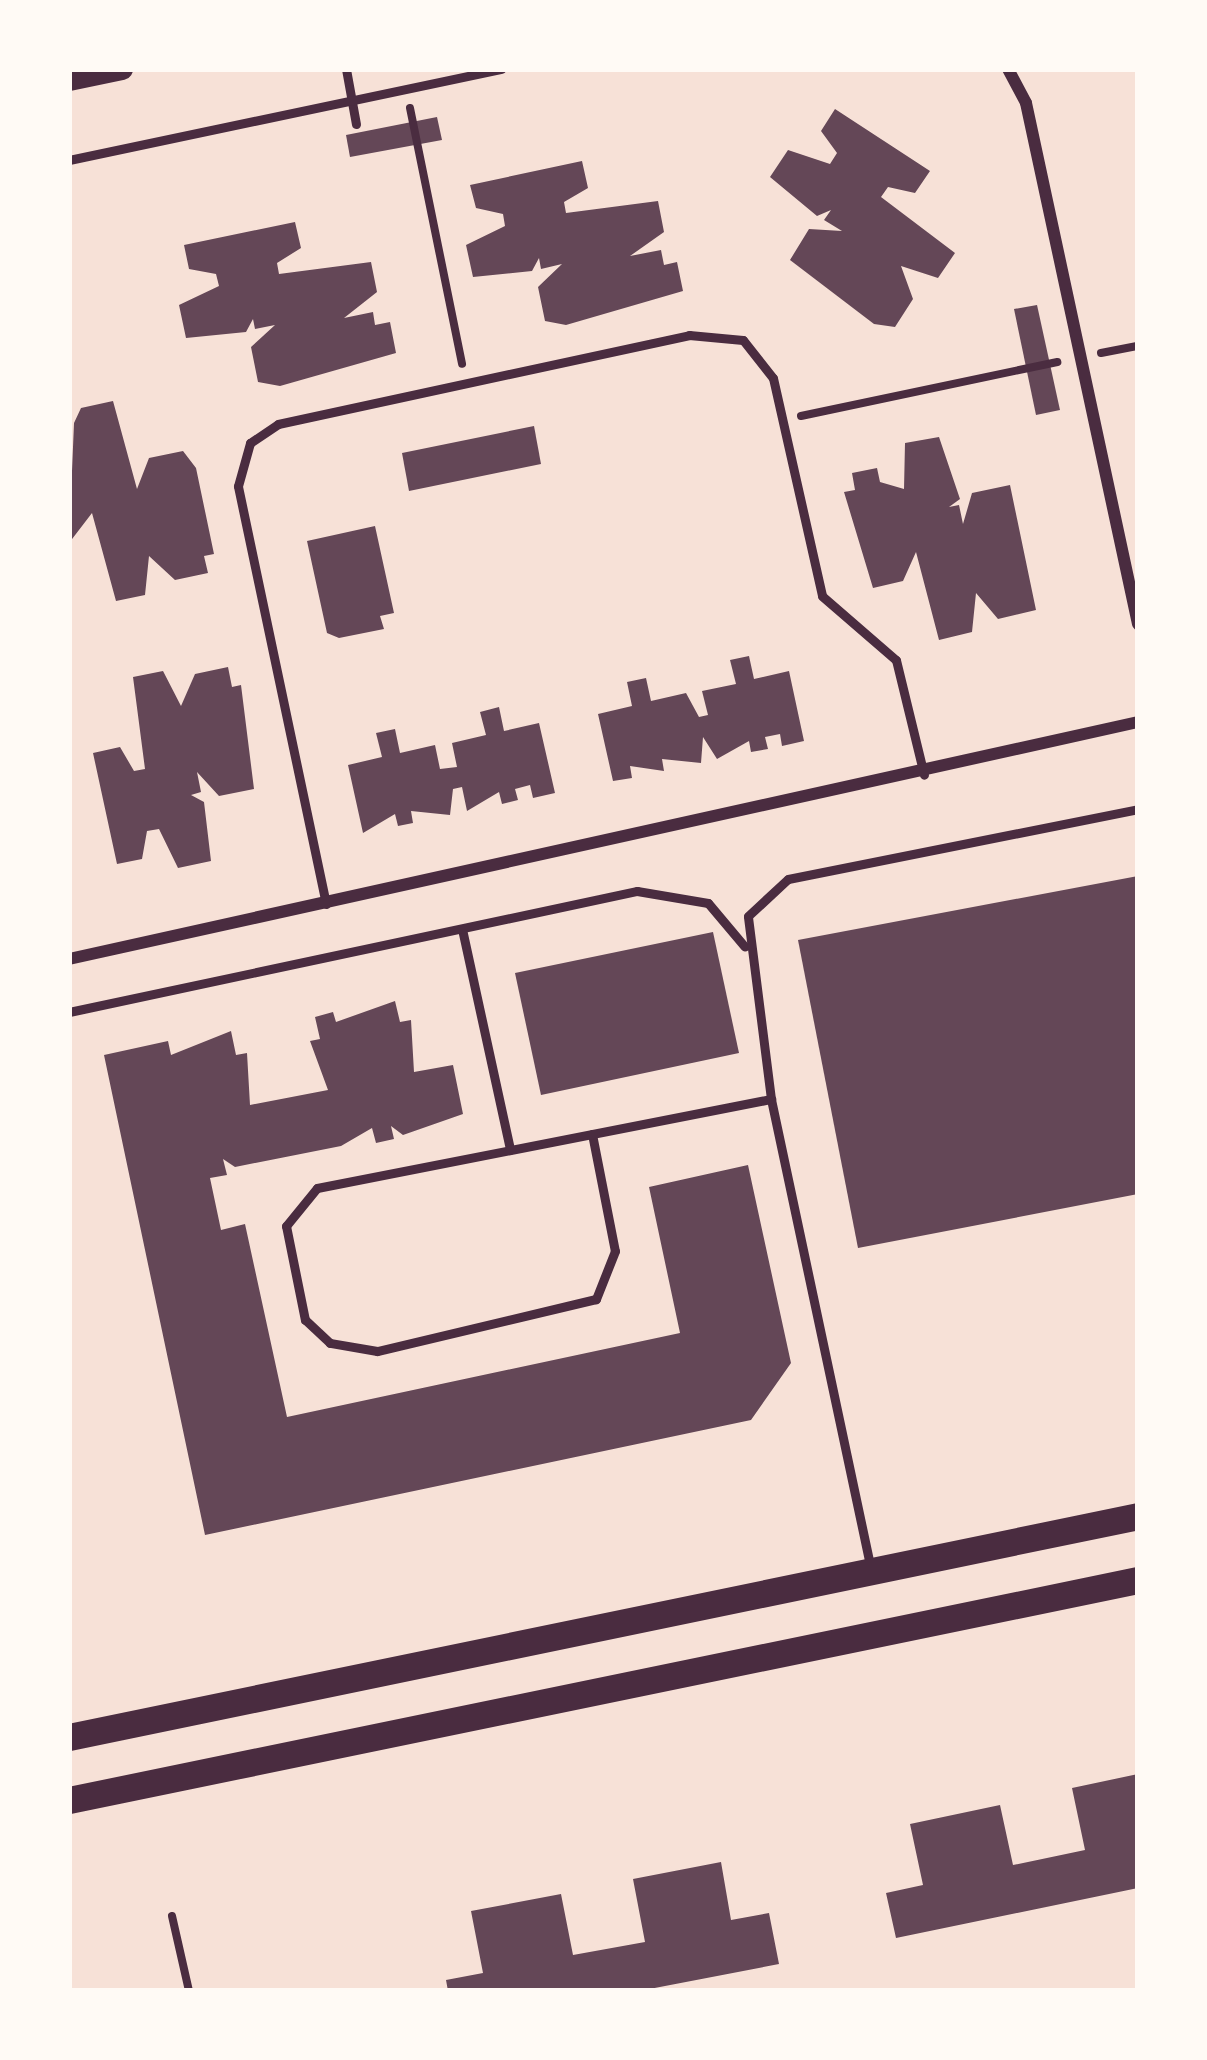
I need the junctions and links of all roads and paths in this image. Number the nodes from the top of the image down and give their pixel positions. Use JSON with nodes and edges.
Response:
{"nodes":[{"id":1,"x":122,"y":69,"type":"edge"},
{"id":2,"x":346,"y":69,"type":"edge"},
{"id":3,"x":502,"y":69,"type":"edge"},
{"id":4,"x":1008,"y":69,"type":"edge"},
{"id":5,"x":69,"y":80,"type":"edge"},
{"id":6,"x":406,"y":89,"type":"junction"},
{"id":7,"x":352,"y":101,"type":"junction"},
{"id":8,"x":356,"y":124,"type":"dead end"},
{"id":9,"x":69,"y":160,"type":"edge"},
{"id":10,"x":1138,"y":346,"type":"edge"},
{"id":11,"x":1079,"y":358,"type":"junction"},
{"id":12,"x":466,"y":383,"type":"junction"},
{"id":13,"x":782,"y":420,"type":"junction"},
{"id":14,"x":1138,"y":624,"type":"edge"},
{"id":15,"x":1138,"y":722,"type":"edge"},
{"id":16,"x":924,"y":775,"type":"junction"},
{"id":17,"x":1138,"y":808,"type":"edge"},
{"id":18,"x":326,"y":904,"type":"junction"},
{"id":19,"x":462,"y":929,"type":"junction"},
{"id":20,"x":748,"y":952,"type":"junction"},
{"id":21,"x":69,"y":959,"type":"edge"},
{"id":22,"x":69,"y":1012,"type":"edge"},
{"id":23,"x":771,"y":1099,"type":"junction"},
{"id":24,"x":592,"y":1134,"type":"junction"},
{"id":25,"x":509,"y":1150,"type":"junction"},
{"id":26,"x":1138,"y":1516,"type":"edge"},
{"id":27,"x":872,"y":1571,"type":"junction"},
{"id":28,"x":1138,"y":1580,"type":"edge"},
{"id":29,"x":69,"y":1737,"type":"edge"},
{"id":30,"x":69,"y":1800,"type":"edge"},
{"id":31,"x":172,"y":1916,"type":"dead end"},
{"id":32,"x":189,"y":1991,"type":"edge"}],
"edges":[{"from":1,"to":5,"type":"street"},
{"from":2,"to":7,"type":"lane"},
{"from":3,"to":6,"type":"lane"},
{"from":4,"to":11,"type":"street"},
{"from":6,"to":7,"type":"lane"},
{"from":6,"to":12,"type":"path"},
{"from":7,"to":8,"type":"lane"},
{"from":7,"to":9,"type":"lane"},
{"from":10,"to":11,"type":"path"},
{"from":11,"to":13,"type":"path"},
{"from":11,"to":14,"type":"street"},
{"from":12,"to":13,"type":"lane"},
{"from":12,"to":18,"type":"lane"},
{"from":13,"to":16,"type":"lane"},
{"from":15,"to":16,"type":"street"},
{"from":16,"to":18,"type":"street"},
{"from":17,"to":20,"type":"lane"},
{"from":18,"to":21,"type":"street"},
{"from":19,"to":20,"type":"lane"},
{"from":19,"to":22,"type":"lane"},
{"from":19,"to":25,"type":"lane"},
{"from":20,"to":23,"type":"lane"},
{"from":23,"to":24,"type":"lane"},
{"from":23,"to":27,"type":"lane"},
{"from":24,"to":25,"type":"lane"},
{"from":24,"to":25,"type":"lane"},
{"from":26,"to":27,"type":"main road"},
{"from":27,"to":29,"type":"main road"},
{"from":28,"to":30,"type":"main road"},
{"from":31,"to":32,"type":"path"}]}
